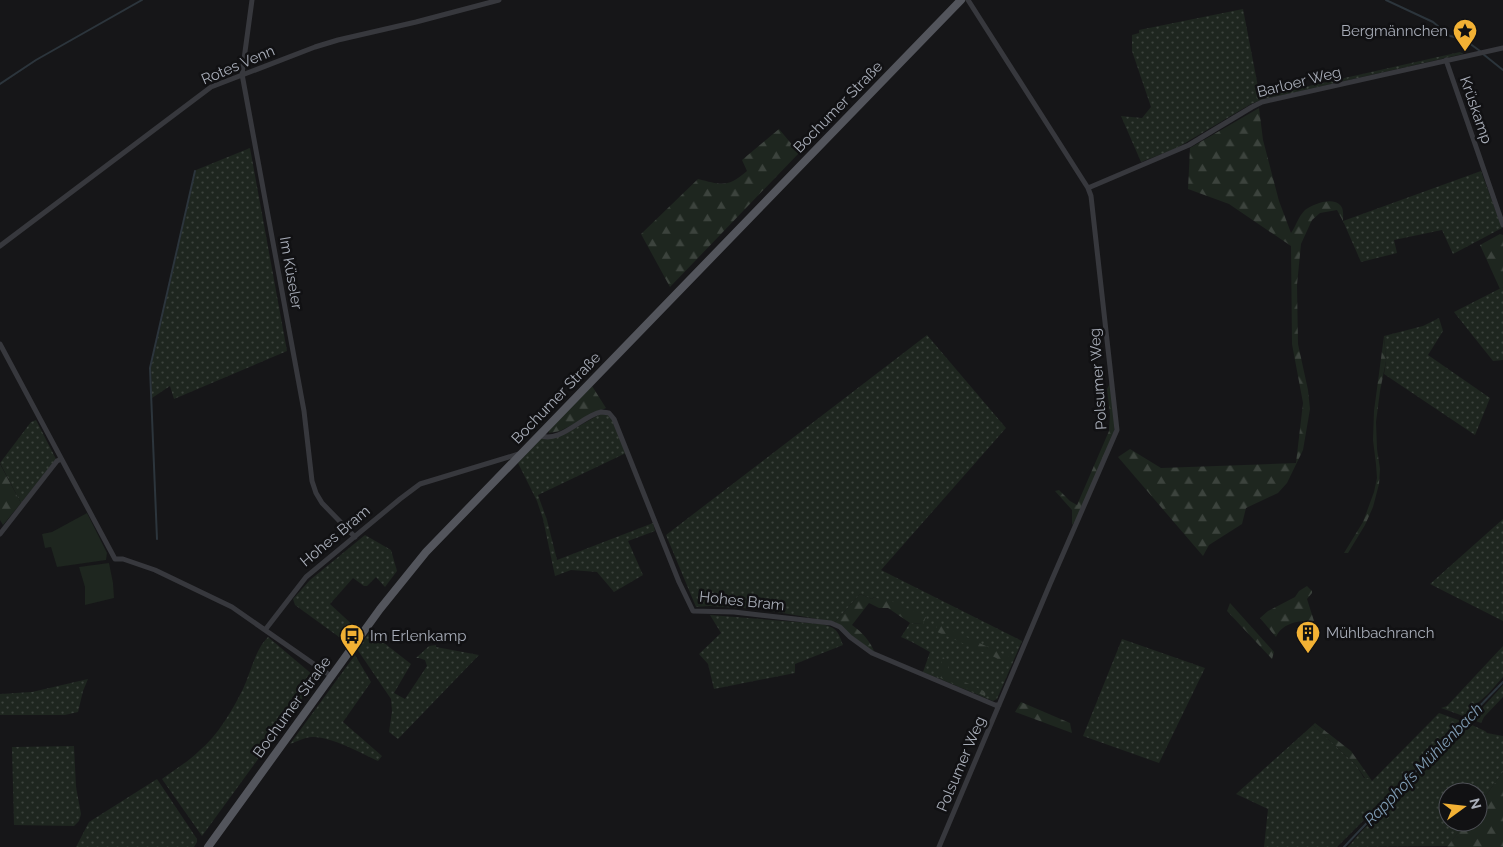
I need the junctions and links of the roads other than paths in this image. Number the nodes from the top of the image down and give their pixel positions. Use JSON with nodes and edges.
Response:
{"nodes":[{"id":1,"x":252,"y":0,"type":"edge"},
{"id":2,"x":499,"y":0,"type":"edge"},
{"id":3,"x":961,"y":0,"type":"edge"},
{"id":4,"x":968,"y":0,"type":"edge"},
{"id":5,"x":1503,"y":48,"type":"edge"},
{"id":6,"x":1446,"y":60,"type":"junction"},
{"id":7,"x":242,"y":74,"type":"junction"},
{"id":8,"x":1088,"y":188,"type":"junction"},
{"id":9,"x":1503,"y":225,"type":"edge"},
{"id":10,"x":0,"y":246,"type":"edge"},
{"id":11,"x":0,"y":344,"type":"edge"},
{"id":12,"x":539,"y":435,"type":"junction"},
{"id":13,"x":522,"y":453,"type":"junction"},
{"id":14,"x":62,"y":459,"type":"junction"},
{"id":15,"x":0,"y":534,"type":"edge"},
{"id":16,"x":355,"y":537,"type":"junction"},
{"id":17,"x":265,"y":630,"type":"junction"},
{"id":18,"x":331,"y":676,"type":"junction"},
{"id":19,"x":999,"y":705,"type":"junction"},
{"id":20,"x":208,"y":847,"type":"edge"},
{"id":21,"x":939,"y":847,"type":"edge"}],
"edges":[{"from":1,"to":7,"type":"street","name":"Im Küseler"},
{"from":2,"to":7,"type":"street","name":"Rotes Venn"},
{"from":3,"to":12,"type":"main road","name":"Bochumer Straße"},
{"from":4,"to":8,"type":"street","name":"Polsumer Weg"},
{"from":5,"to":6,"type":"street","name":"Barloer Weg"},
{"from":6,"to":8,"type":"street","name":"Barloer Weg"},
{"from":6,"to":9,"type":"street","name":"Krüskamp"},
{"from":7,"to":10,"type":"street","name":"Rotes Venn"},
{"from":7,"to":16,"type":"street","name":"Im Küseler"},
{"from":8,"to":19,"type":"street","name":"Polsumer Weg"},
{"from":11,"to":14,"type":"street"},
{"from":12,"to":13,"type":"main road","name":"Bochumer Straße"},
{"from":12,"to":19,"type":"street","name":"Hohes Bram"},
{"from":13,"to":16,"type":"street","name":"Hohes Bram"},
{"from":13,"to":18,"type":"main road","name":"Bochumer Straße"},
{"from":14,"to":15,"type":"street"},
{"from":14,"to":17,"type":"street"},
{"from":16,"to":17,"type":"street","name":"Hohes Bram"},
{"from":17,"to":18,"type":"street"},
{"from":18,"to":20,"type":"main road","name":"Bochumer Straße"},
{"from":19,"to":21,"type":"street","name":"Polsumer Weg"}]}
